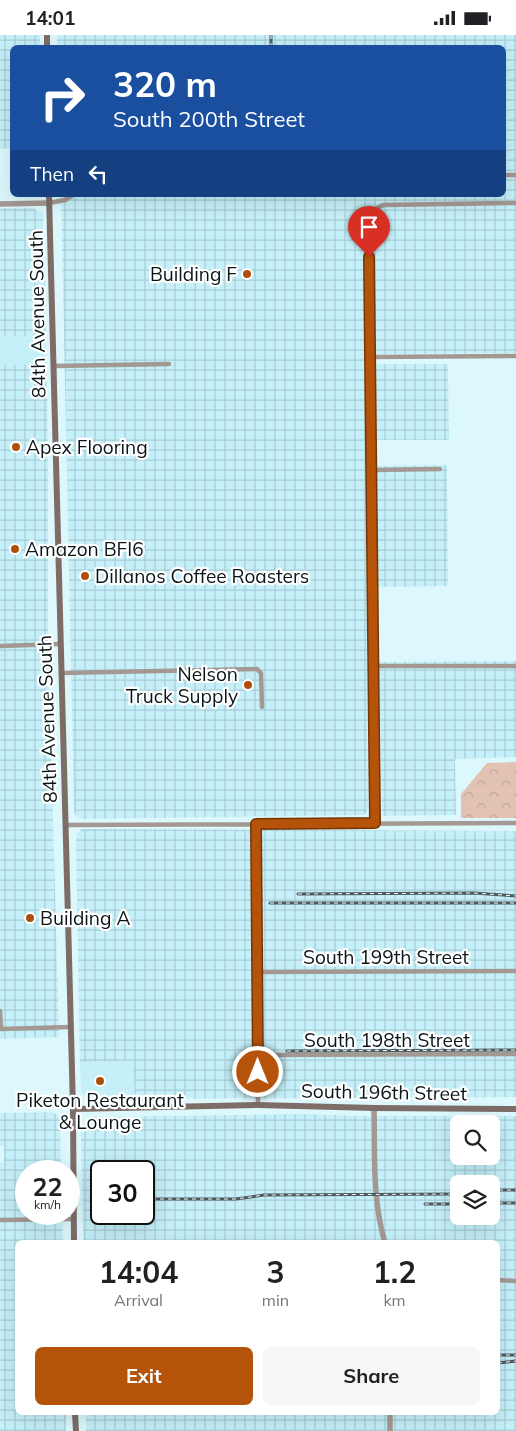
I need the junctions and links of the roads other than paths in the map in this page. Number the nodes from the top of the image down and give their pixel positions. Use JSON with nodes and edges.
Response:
{"nodes":[{"id":1,"x":49,"y":197,"type":"edge"},
{"id":2,"x":70,"y":197,"type":"edge"},
{"id":3,"x":49,"y":203,"type":"junction"},
{"id":4,"x":516,"y":203,"type":"edge"},
{"id":5,"x":0,"y":205,"type":"edge"},
{"id":6,"x":516,"y":356,"type":"edge"},
{"id":7,"x":370,"y":357,"type":"junction"},
{"id":8,"x":169,"y":364,"type":"dead end"},
{"id":9,"x":54,"y":366,"type":"junction"},
{"id":10,"x":440,"y":469,"type":"dead end"},
{"id":11,"x":372,"y":470,"type":"junction"},
{"id":12,"x":60,"y":644,"type":"junction"},
{"id":13,"x":0,"y":646,"type":"edge"},
{"id":14,"x":374,"y":666,"type":"junction"},
{"id":15,"x":516,"y":666,"type":"edge"},
{"id":16,"x":61,"y":673,"type":"junction"},
{"id":17,"x":262,"y":707,"type":"dead end"},
{"id":18,"x":375,"y":823,"type":"junction"},
{"id":19,"x":516,"y":823,"type":"edge"},
{"id":20,"x":256,"y":824,"type":"junction"},
{"id":21,"x":66,"y":825,"type":"junction"},
{"id":22,"x":516,"y":971,"type":"edge"},
{"id":23,"x":257,"y":972,"type":"junction"},
{"id":24,"x":0,"y":1011,"type":"edge"},
{"id":25,"x":70,"y":1027,"type":"junction"},
{"id":26,"x":0,"y":1029,"type":"edge"},
{"id":27,"x":516,"y":1054,"type":"edge"},
{"id":28,"x":257,"y":1055,"type":"junction"},
{"id":29,"x":258,"y":1105,"type":"junction"},
{"id":30,"x":374,"y":1108,"type":"junction"},
{"id":31,"x":72,"y":1109,"type":"junction"},
{"id":32,"x":516,"y":1109,"type":"edge"},
{"id":33,"x":73,"y":1160,"type":"edge"},
{"id":34,"x":0,"y":1220,"type":"edge"},
{"id":35,"x":15,"y":1220,"type":"edge"},
{"id":36,"x":74,"y":1225,"type":"edge"},
{"id":37,"x":74,"y":1240,"type":"edge"},
{"id":38,"x":384,"y":1240,"type":"edge"},
{"id":39,"x":500,"y":1280,"type":"edge"},
{"id":40,"x":516,"y":1281,"type":"edge"},
{"id":41,"x":75,"y":1415,"type":"edge"},
{"id":42,"x":390,"y":1415,"type":"edge"},
{"id":43,"x":76,"y":1431,"type":"edge"},
{"id":44,"x":390,"y":1431,"type":"edge"}],
"edges":[{"from":1,"to":3,"type":"main road","name":"84th Avenue South"},
{"from":2,"to":3,"type":"street"},
{"from":3,"to":5,"type":"street"},
{"from":3,"to":9,"type":"main road","name":"84th Avenue South"},
{"from":4,"to":7,"type":"street"},
{"from":6,"to":7,"type":"street"},
{"from":7,"to":11,"type":"street"},
{"from":8,"to":9,"type":"street"},
{"from":9,"to":12,"type":"main road","name":"84th Avenue South"},
{"from":10,"to":11,"type":"street"},
{"from":11,"to":14,"type":"street"},
{"from":12,"to":13,"type":"street"},
{"from":12,"to":16,"type":"main road","name":"84th Avenue South"},
{"from":14,"to":15,"type":"street"},
{"from":14,"to":18,"type":"street"},
{"from":16,"to":17,"type":"street"},
{"from":16,"to":21,"type":"main road","name":"84th Avenue South"},
{"from":18,"to":19,"type":"street"},
{"from":18,"to":20,"type":"street"},
{"from":20,"to":21,"type":"street"},
{"from":20,"to":23,"type":"street"},
{"from":21,"to":25,"type":"main road","name":"84th Avenue South"},
{"from":22,"to":23,"type":"street","name":"South 199th Street"},
{"from":23,"to":28,"type":"street"},
{"from":24,"to":26,"type":"street"},
{"from":25,"to":26,"type":"street"},
{"from":25,"to":31,"type":"main road","name":"84th Avenue South"},
{"from":27,"to":28,"type":"street","name":"South 198th Street"},
{"from":28,"to":29,"type":"street"},
{"from":29,"to":30,"type":"main road","name":"South 196th Street"},
{"from":29,"to":31,"type":"main road","name":"South 196th Street"},
{"from":30,"to":32,"type":"main road","name":"South 196th Street"},
{"from":30,"to":38,"type":"street"},
{"from":31,"to":33,"type":"main road","name":"84th Avenue South"},
{"from":34,"to":35,"type":"street"},
{"from":36,"to":37,"type":"main road","name":"84th Avenue South"},
{"from":39,"to":40,"type":"street"},
{"from":41,"to":43,"type":"main road"},
{"from":42,"to":44,"type":"street"}]}
